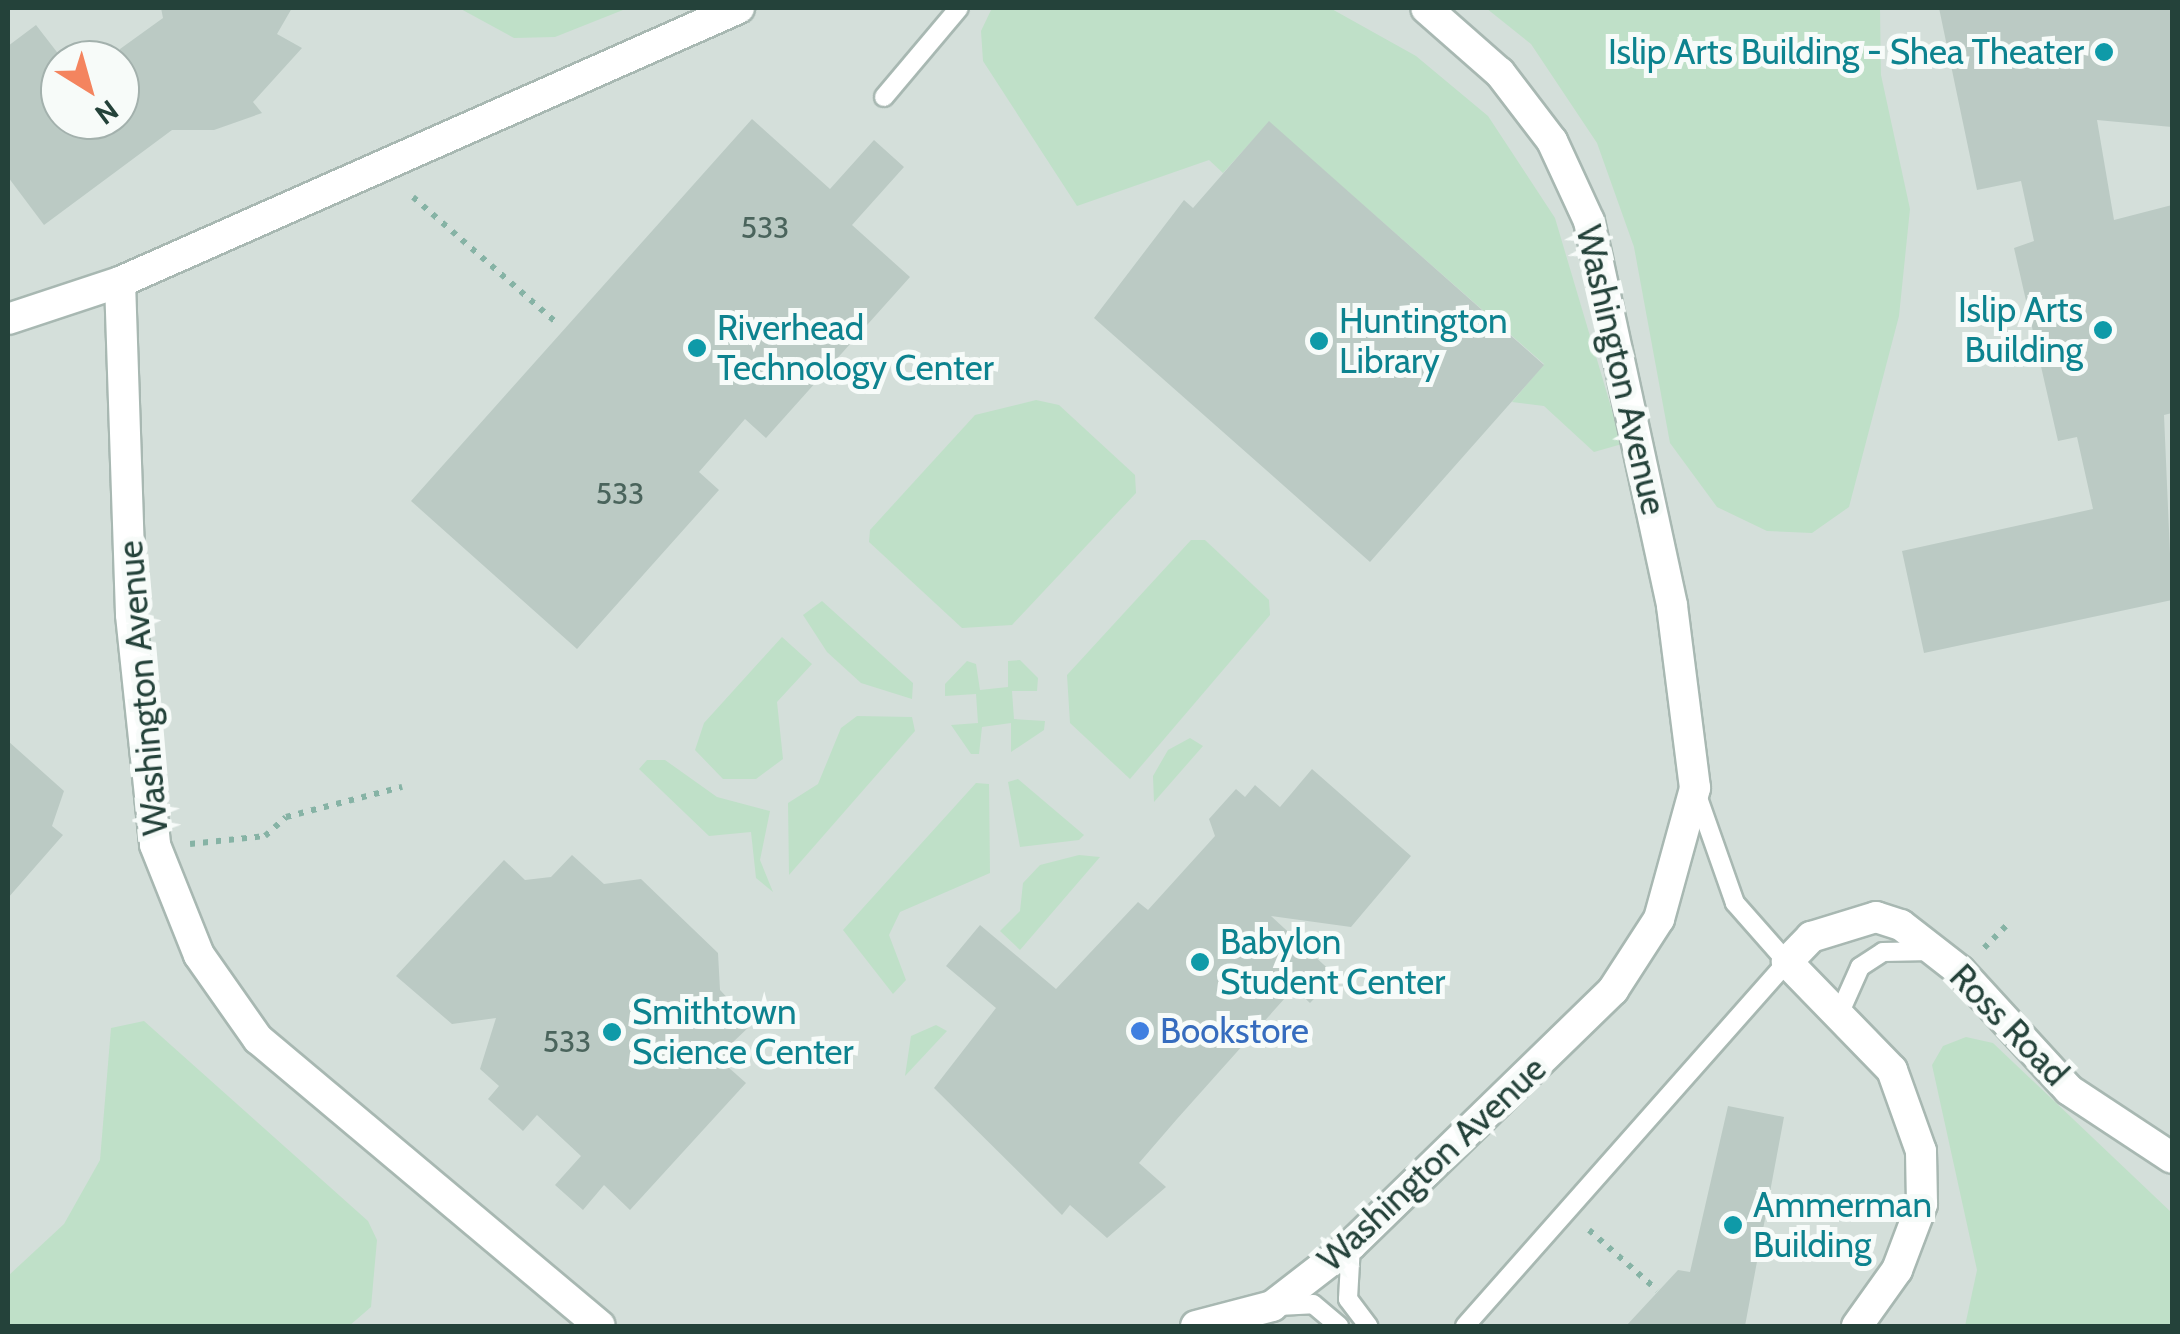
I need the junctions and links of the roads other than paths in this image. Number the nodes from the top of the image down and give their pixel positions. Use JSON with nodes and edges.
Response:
{"nodes":[{"id":1,"x":738,"y":8,"type":"edge"},
{"id":2,"x":959,"y":8,"type":"edge"},
{"id":3,"x":1426,"y":8,"type":"edge"},
{"id":4,"x":884,"y":96,"type":"dead end"},
{"id":5,"x":120,"y":282,"type":"junction"},
{"id":6,"x":8,"y":319,"type":"edge"},
{"id":7,"x":1696,"y":788,"type":"junction"},
{"id":8,"x":1937,"y":951,"type":"junction"},
{"id":9,"x":1787,"y":962,"type":"junction"},
{"id":10,"x":1840,"y":1012,"type":"junction"},
{"id":11,"x":2172,"y":1158,"type":"edge"},
{"id":12,"x":1350,"y":1246,"type":"junction"},
{"id":13,"x":1272,"y":1306,"type":"junction"},
{"id":14,"x":1465,"y":1324,"type":"edge"},
{"id":15,"x":600,"y":1326,"type":"edge"},
{"id":16,"x":1197,"y":1326,"type":"edge"},
{"id":17,"x":1340,"y":1326,"type":"edge"},
{"id":18,"x":1368,"y":1326,"type":"edge"},
{"id":19,"x":1857,"y":1326,"type":"edge"}],
"edges":[{"from":1,"to":5,"type":"street"},
{"from":2,"to":4,"type":"lane"},
{"from":3,"to":7,"type":"street","name":"Washington Avenue"},
{"from":5,"to":6,"type":"street"},
{"from":5,"to":15,"type":"street","name":"Washington Avenue"},
{"from":7,"to":9,"type":"lane","name":"Washington Avenue"},
{"from":7,"to":12,"type":"street","name":"Washington Avenue"},
{"from":8,"to":9,"type":"street","name":"Ross Road"},
{"from":8,"to":10,"type":"lane"},
{"from":8,"to":11,"type":"street","name":"Ross Road"},
{"from":9,"to":10,"type":"street","name":"Washington Avenue"},
{"from":9,"to":14,"type":"lane"},
{"from":10,"to":19,"type":"street","name":"Washington Avenue"},
{"from":12,"to":13,"type":"street","name":"Washington Avenue"},
{"from":12,"to":18,"type":"lane"},
{"from":13,"to":16,"type":"street","name":"Washington Avenue"},
{"from":13,"to":17,"type":"lane"}]}
